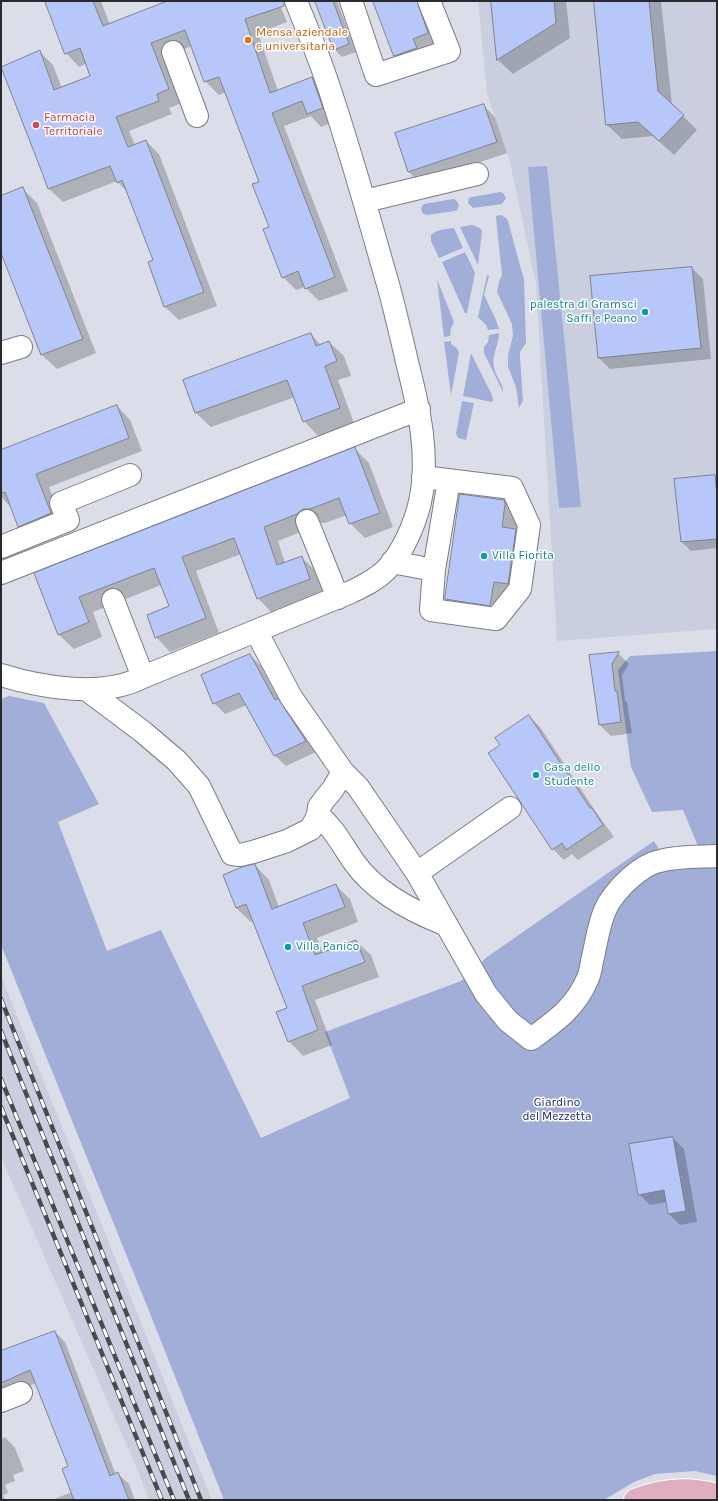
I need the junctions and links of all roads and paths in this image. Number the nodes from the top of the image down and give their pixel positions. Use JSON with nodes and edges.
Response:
{"nodes":[{"id":1,"x":296,"y":1,"type":"edge"},
{"id":2,"x":351,"y":1,"type":"edge"},
{"id":3,"x":429,"y":1,"type":"edge"},
{"id":4,"x":173,"y":52,"type":"dead end"},
{"id":5,"x":197,"y":116,"type":"dead end"},
{"id":6,"x":477,"y":174,"type":"dead end"},
{"id":7,"x":364,"y":201,"type":"junction"},
{"id":8,"x":419,"y":409,"type":"junction"},
{"id":9,"x":130,"y":475,"type":"dead end"},
{"id":10,"x":423,"y":477,"type":"junction"},
{"id":11,"x":449,"y":480,"type":"junction"},
{"id":12,"x":307,"y":521,"type":"dead end"},
{"id":13,"x":1,"y":547,"type":"edge"},
{"id":14,"x":392,"y":562,"type":"junction"},
{"id":15,"x":434,"y":570,"type":"junction"},
{"id":16,"x":1,"y":573,"type":"edge"},
{"id":17,"x":338,"y":598,"type":"junction"},
{"id":18,"x":113,"y":600,"type":"dead end"},
{"id":19,"x":256,"y":631,"type":"junction"},
{"id":20,"x":1,"y":675,"type":"edge"},
{"id":21,"x":143,"y":677,"type":"junction"},
{"id":22,"x":87,"y":690,"type":"junction"},
{"id":23,"x":343,"y":772,"type":"junction"},
{"id":24,"x":510,"y":808,"type":"dead end"},
{"id":25,"x":318,"y":815,"type":"junction"},
{"id":26,"x":717,"y":856,"type":"edge"},
{"id":27,"x":417,"y":873,"type":"junction"},
{"id":28,"x":447,"y":925,"type":"junction"},
{"id":29,"x":666,"y":1495,"type":"edge"},
{"id":30,"x":717,"y":1495,"type":"edge"},
{"id":31,"x":635,"y":1500,"type":"edge"}],
"edges":[{"from":1,"to":7,"type":"lane"},
{"from":2,"to":3,"type":"lane"},
{"from":4,"to":5,"type":"lane"},
{"from":6,"to":7,"type":"lane"},
{"from":7,"to":8,"type":"lane"},
{"from":8,"to":10,"type":"lane"},
{"from":8,"to":16,"type":"lane"},
{"from":9,"to":13,"type":"lane"},
{"from":10,"to":11,"type":"lane"},
{"from":10,"to":14,"type":"lane"},
{"from":11,"to":15,"type":"lane"},
{"from":11,"to":15,"type":"lane"},
{"from":12,"to":17,"type":"lane"},
{"from":14,"to":15,"type":"lane"},
{"from":14,"to":17,"type":"lane"},
{"from":17,"to":19,"type":"lane"},
{"from":18,"to":21,"type":"lane"},
{"from":19,"to":21,"type":"lane"},
{"from":19,"to":23,"type":"lane"},
{"from":20,"to":22,"type":"lane"},
{"from":21,"to":22,"type":"lane"},
{"from":22,"to":25,"type":"lane"},
{"from":23,"to":25,"type":"lane"},
{"from":23,"to":27,"type":"lane"},
{"from":24,"to":27,"type":"lane"},
{"from":25,"to":28,"type":"lane"},
{"from":26,"to":28,"type":"lane"},
{"from":27,"to":28,"type":"lane"},
{"from":29,"to":30,"type":"main road"},
{"from":29,"to":31,"type":"main road"}]}
